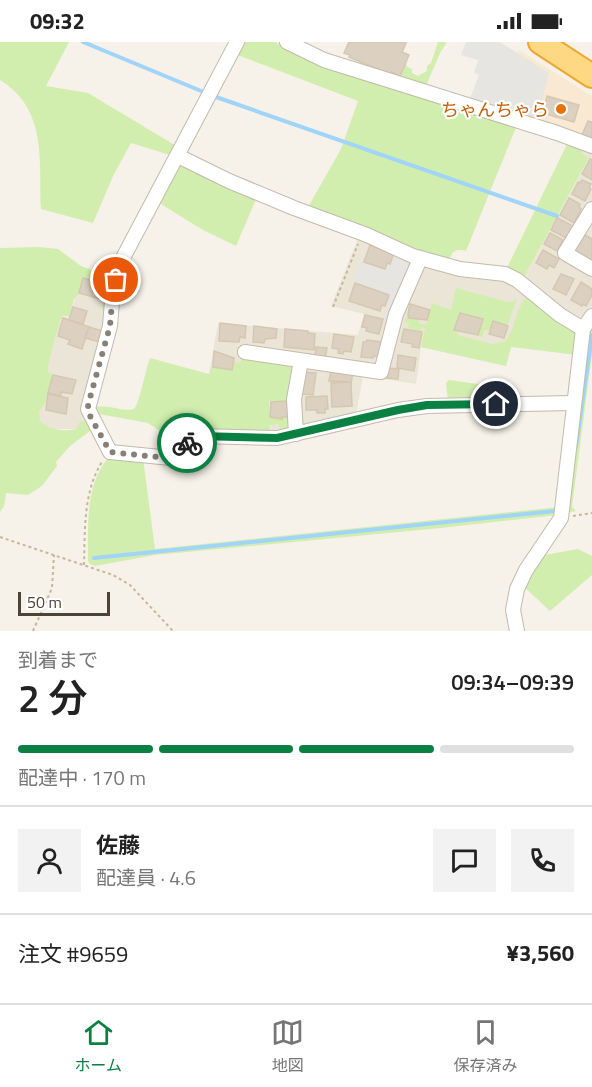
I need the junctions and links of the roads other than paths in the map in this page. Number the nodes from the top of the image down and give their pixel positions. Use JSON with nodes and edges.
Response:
{"nodes":[{"id":1,"x":237,"y":42,"type":"edge"},
{"id":2,"x":287,"y":42,"type":"edge"},
{"id":3,"x":540,"y":42,"type":"edge"},
{"id":4,"x":592,"y":76,"type":"edge"},
{"id":5,"x":592,"y":146,"type":"edge"},
{"id":6,"x":178,"y":156,"type":"junction"},
{"id":7,"x":592,"y":209,"type":"edge"},
{"id":8,"x":420,"y":259,"type":"junction"},
{"id":9,"x":592,"y":269,"type":"edge"},
{"id":10,"x":592,"y":316,"type":"edge"},
{"id":11,"x":583,"y":328,"type":"junction"},
{"id":12,"x":245,"y":352,"type":"dead end"},
{"id":13,"x":301,"y":361,"type":"junction"},
{"id":14,"x":574,"y":403,"type":"junction"},
{"id":15,"x":296,"y":434,"type":"junction"},
{"id":16,"x":517,"y":631,"type":"edge"}],
"edges":[{"from":1,"to":6,"type":"street"},
{"from":2,"to":5,"type":"street"},
{"from":3,"to":4,"type":"highway"},
{"from":6,"to":8,"type":"street"},
{"from":6,"to":15,"type":"street"},
{"from":7,"to":9,"type":"street"},
{"from":8,"to":11,"type":"street"},
{"from":8,"to":13,"type":"street"},
{"from":10,"to":11,"type":"street"},
{"from":11,"to":14,"type":"street"},
{"from":12,"to":13,"type":"street"},
{"from":13,"to":15,"type":"street"},
{"from":14,"to":15,"type":"street"},
{"from":14,"to":16,"type":"street"}]}
